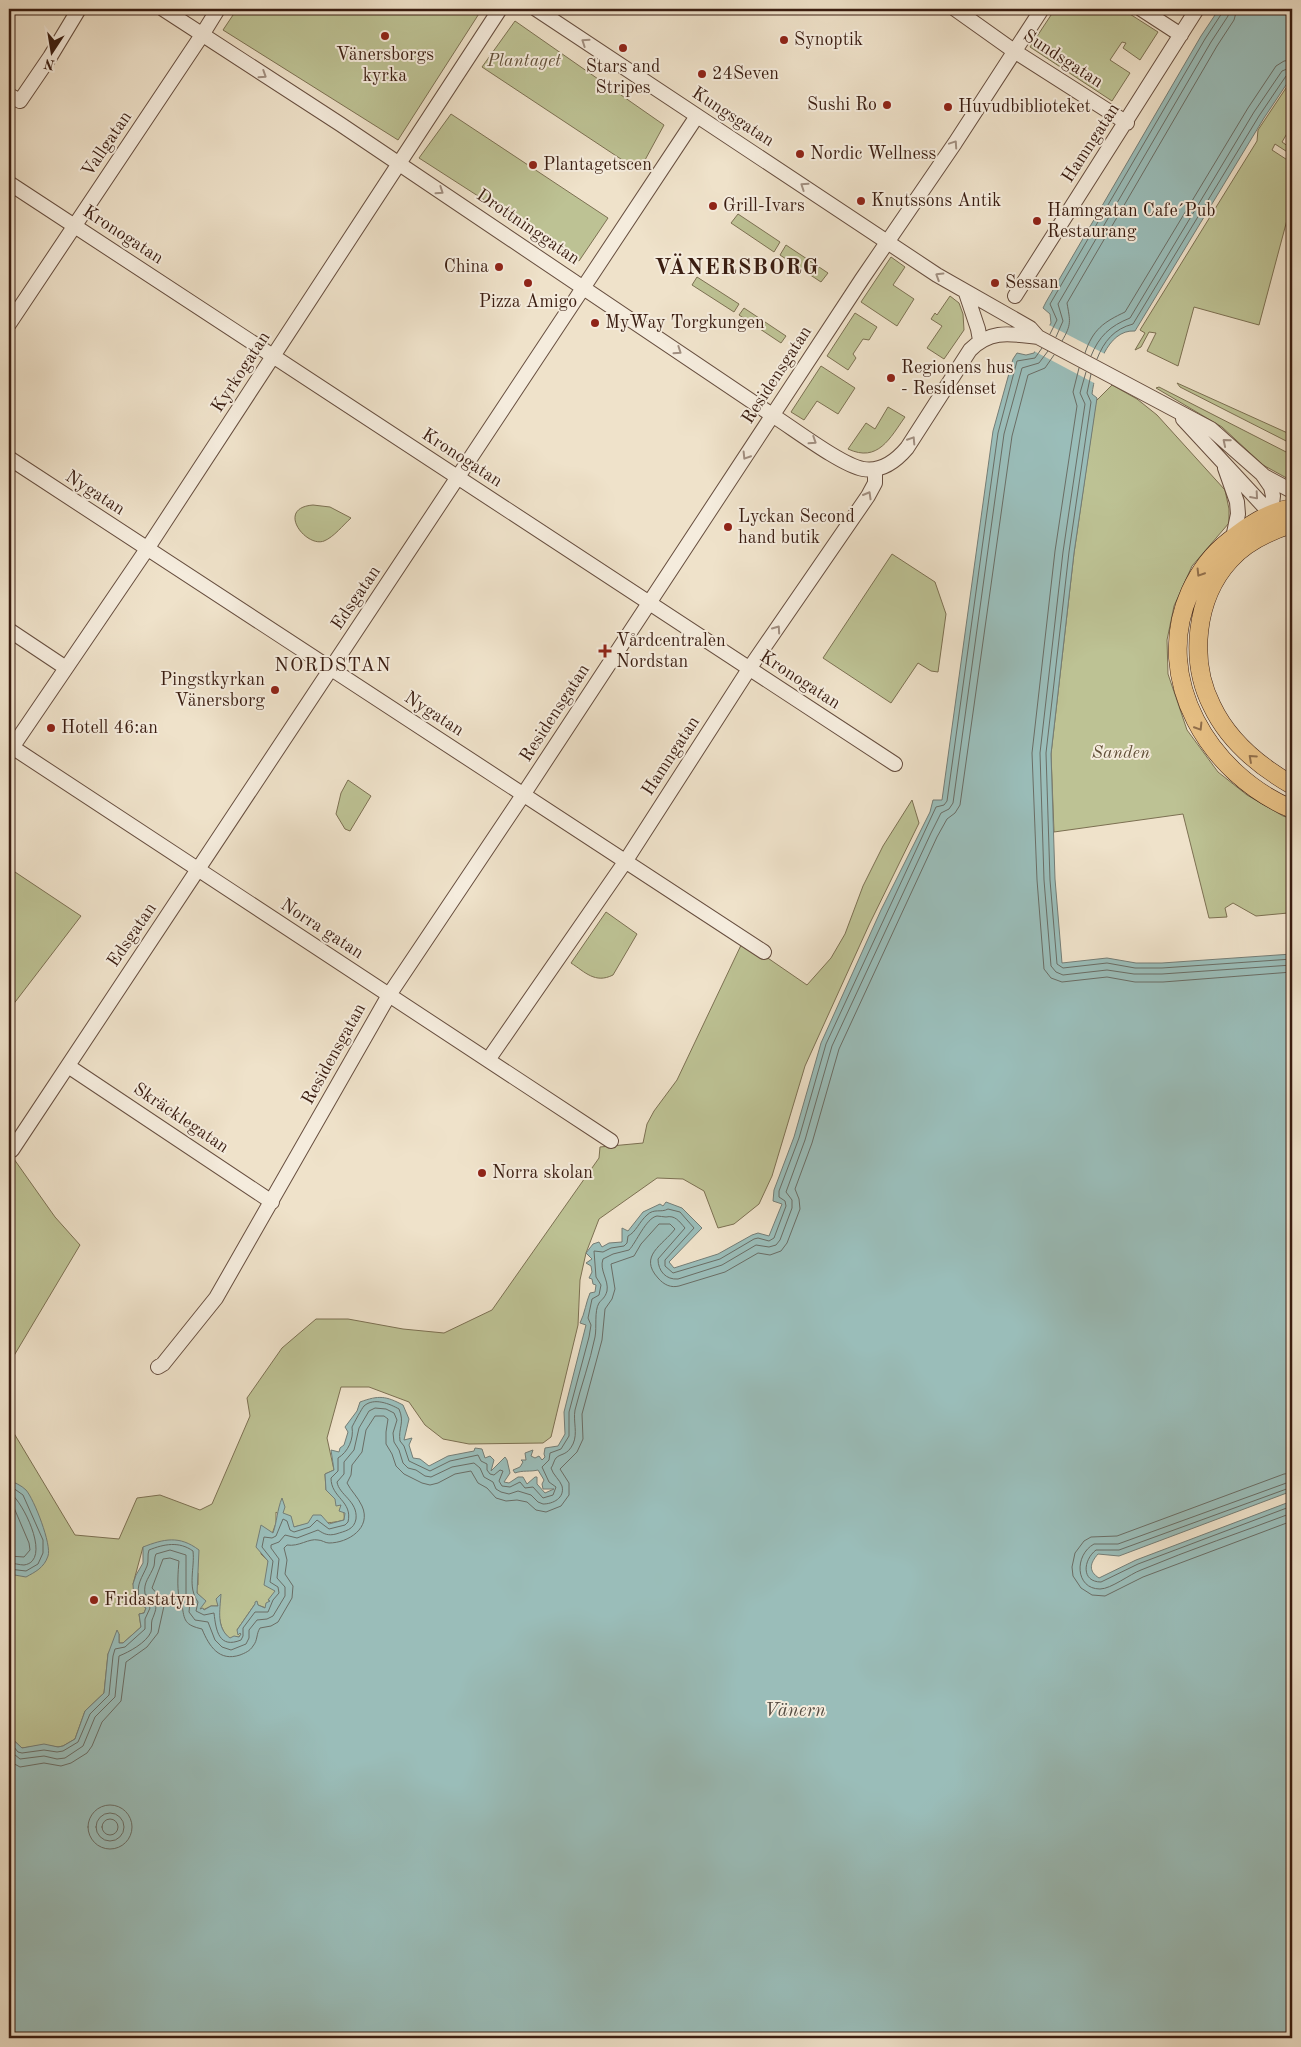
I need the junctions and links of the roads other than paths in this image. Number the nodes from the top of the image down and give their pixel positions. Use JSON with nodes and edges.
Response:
{"nodes":[{"id":1,"x":79,"y":9,"type":"edge"},
{"id":2,"x":163,"y":9,"type":"edge"},
{"id":3,"x":218,"y":9,"type":"edge"},
{"id":4,"x":500,"y":9,"type":"edge"},
{"id":5,"x":536,"y":9,"type":"edge"},
{"id":6,"x":955,"y":9,"type":"edge"},
{"id":7,"x":1042,"y":9,"type":"edge"},
{"id":8,"x":1141,"y":9,"type":"edge"},
{"id":9,"x":1197,"y":9,"type":"edge"},
{"id":10,"x":202,"y":35,"type":"junction"},
{"id":11,"x":1181,"y":35,"type":"junction"},
{"id":12,"x":1014,"y":51,"type":"junction"},
{"id":13,"x":9,"y":95,"type":"edge"},
{"id":14,"x":697,"y":116,"type":"junction"},
{"id":15,"x":1126,"y":123,"type":"junction"},
{"id":16,"x":400,"y":164,"type":"junction"},
{"id":17,"x":9,"y":183,"type":"edge"},
{"id":18,"x":75,"y":226,"type":"junction"},
{"id":19,"x":887,"y":242,"type":"junction"},
{"id":20,"x":584,"y":287,"type":"junction"},
{"id":21,"x":966,"y":292,"type":"junction"},
{"id":22,"x":1015,"y":296,"type":"dead end"},
{"id":23,"x":9,"y":324,"type":"edge"},
{"id":24,"x":1038,"y":337,"type":"junction"},
{"id":25,"x":980,"y":340,"type":"junction"},
{"id":26,"x":273,"y":357,"type":"junction"},
{"id":27,"x":1175,"y":411,"type":"junction"},
{"id":28,"x":772,"y":415,"type":"junction"},
{"id":29,"x":9,"y":458,"type":"edge"},
{"id":30,"x":1224,"y":462,"type":"junction"},
{"id":31,"x":875,"y":469,"type":"junction"},
{"id":32,"x":1262,"y":474,"type":"junction"},
{"id":33,"x":458,"y":478,"type":"junction"},
{"id":34,"x":1292,"y":490,"type":"edge"},
{"id":35,"x":1292,"y":508,"type":"edge"},
{"id":36,"x":1271,"y":514,"type":"junction"},
{"id":37,"x":1292,"y":520,"type":"edge"},
{"id":38,"x":1292,"y":524,"type":"edge"},
{"id":39,"x":1266,"y":534,"type":"junction"},
{"id":40,"x":1233,"y":538,"type":"junction"},
{"id":41,"x":147,"y":549,"type":"junction"},
{"id":42,"x":649,"y":604,"type":"junction"},
{"id":43,"x":9,"y":630,"type":"edge"},
{"id":44,"x":66,"y":668,"type":"junction"},
{"id":45,"x":331,"y":669,"type":"junction"},
{"id":46,"x":749,"y":669,"type":"junction"},
{"id":47,"x":10,"y":750,"type":"edge"},
{"id":48,"x":894,"y":764,"type":"dead end"},
{"id":49,"x":1292,"y":785,"type":"edge"},
{"id":50,"x":524,"y":795,"type":"junction"},
{"id":51,"x":1292,"y":809,"type":"edge"},
{"id":52,"x":626,"y":862,"type":"junction"},
{"id":53,"x":198,"y":870,"type":"junction"},
{"id":54,"x":764,"y":952,"type":"dead end"},
{"id":55,"x":388,"y":995,"type":"junction"},
{"id":56,"x":488,"y":1060,"type":"junction"},
{"id":57,"x":68,"y":1066,"type":"junction"},
{"id":58,"x":611,"y":1141,"type":"dead end"},
{"id":59,"x":12,"y":1150,"type":"dead end"},
{"id":60,"x":272,"y":1202,"type":"junction"},
{"id":61,"x":158,"y":1368,"type":"dead end"}],
"edges":[{"from":1,"to":13,"type":"street"},
{"from":2,"to":10,"type":"street","name":"Drottninggatan"},
{"from":3,"to":10,"type":"street","name":"Vallgatan"},
{"from":4,"to":16,"type":"street","name":"Kyrkogatan"},
{"from":14,"to":5,"type":"street","name":"Kungsgatan","one_way":true},
{"from":6,"to":12,"type":"street","name":"Sundsgatan"},
{"from":7,"to":12,"type":"street","name":"Residensgatan"},
{"from":8,"to":11,"type":"street"},
{"from":9,"to":11,"type":"street","name":"Hamngatan"},
{"from":10,"to":16,"type":"street","name":"Drottninggatan","one_way":true},
{"from":10,"to":18,"type":"street","name":"Vallgatan"},
{"from":11,"to":15,"type":"street","name":"Hamngatan"},
{"from":12,"to":15,"type":"street","name":"Sundsgatan"},
{"from":19,"to":12,"type":"street","name":"Residensgatan","one_way":true},
{"from":19,"to":14,"type":"street","name":"Kungsgatan","one_way":true},
{"from":14,"to":20,"type":"street","name":"Edsgatan"},
{"from":15,"to":22,"type":"street","name":"Hamngatan"},
{"from":16,"to":20,"type":"street","name":"Drottninggatan","one_way":true},
{"from":16,"to":26,"type":"street","name":"Kyrkogatan"},
{"from":17,"to":18,"type":"street","name":"Kronogatan"},
{"from":18,"to":23,"type":"street","name":"Vallgatan"},
{"from":18,"to":26,"type":"street","name":"Kronogatan"},
{"from":21,"to":19,"type":"street","name":"Kungsgatan","one_way":true},
{"from":19,"to":28,"type":"street","name":"Residensgatan"},
{"from":20,"to":28,"type":"street","name":"Drottninggatan","one_way":true},
{"from":20,"to":33,"type":"street","name":"Edsgatan"},
{"from":21,"to":24,"type":"street","name":"Kungsgatan"},
{"from":21,"to":25,"type":"street"},
{"from":24,"to":25,"type":"street"},
{"from":24,"to":27,"type":"street"},
{"from":31,"to":25,"type":"street","one_way":true},
{"from":26,"to":33,"type":"street","name":"Kronogatan"},
{"from":26,"to":41,"type":"street","name":"Kyrkogatan"},
{"from":27,"to":30,"type":"street"},
{"from":32,"to":27,"type":"street","one_way":true},
{"from":28,"to":31,"type":"street","name":"Drottninggatan","one_way":true},
{"from":28,"to":42,"type":"street","name":"Residensgatan","one_way":true},
{"from":29,"to":41,"type":"street","name":"Nygatan"},
{"from":30,"to":36,"type":"street","one_way":true},
{"from":30,"to":40,"type":"street"},
{"from":46,"to":31,"type":"street","name":"Hamngatan","one_way":true},
{"from":32,"to":34,"type":"street"},
{"from":32,"to":36,"type":"street"},
{"from":33,"to":42,"type":"street","name":"Kronogatan"},
{"from":33,"to":45,"type":"street","name":"Edsgatan"},
{"from":35,"to":36,"type":"main road"},
{"from":36,"to":37,"type":"street"},
{"from":36,"to":39,"type":"street"},
{"from":36,"to":40,"type":"main road"},
{"from":38,"to":39,"type":"main road"},
{"from":49,"to":39,"type":"main road","one_way":true},
{"from":40,"to":51,"type":"main road","one_way":true},
{"from":41,"to":44,"type":"street","name":"Kyrkogatan"},
{"from":41,"to":45,"type":"street","name":"Nygatan"},
{"from":42,"to":46,"type":"street","name":"Kronogatan"},
{"from":42,"to":50,"type":"street","name":"Residensgatan"},
{"from":43,"to":44,"type":"street"},
{"from":44,"to":47,"type":"street","name":"Kyrkogatan"},
{"from":45,"to":50,"type":"street","name":"Nygatan"},
{"from":45,"to":53,"type":"street","name":"Edsgatan"},
{"from":46,"to":48,"type":"street","name":"Kronogatan"},
{"from":46,"to":52,"type":"street","name":"Hamngatan"},
{"from":47,"to":53,"type":"street","name":"Norra gatan"},
{"from":50,"to":52,"type":"street","name":"Nygatan"},
{"from":50,"to":55,"type":"street","name":"Residensgatan"},
{"from":52,"to":54,"type":"street","name":"Nygatan"},
{"from":52,"to":56,"type":"street","name":"Hamngatan"},
{"from":53,"to":55,"type":"street","name":"Norra gatan"},
{"from":53,"to":57,"type":"street","name":"Edsgatan"},
{"from":55,"to":56,"type":"street","name":"Norra gatan"},
{"from":55,"to":60,"type":"street","name":"Residensgatan"},
{"from":56,"to":58,"type":"street","name":"Norra gatan"},
{"from":57,"to":59,"type":"street","name":"Edsgatan"},
{"from":57,"to":60,"type":"street","name":"Skräcklegatan"},
{"from":60,"to":61,"type":"street","name":"Residensgatan"}]}
